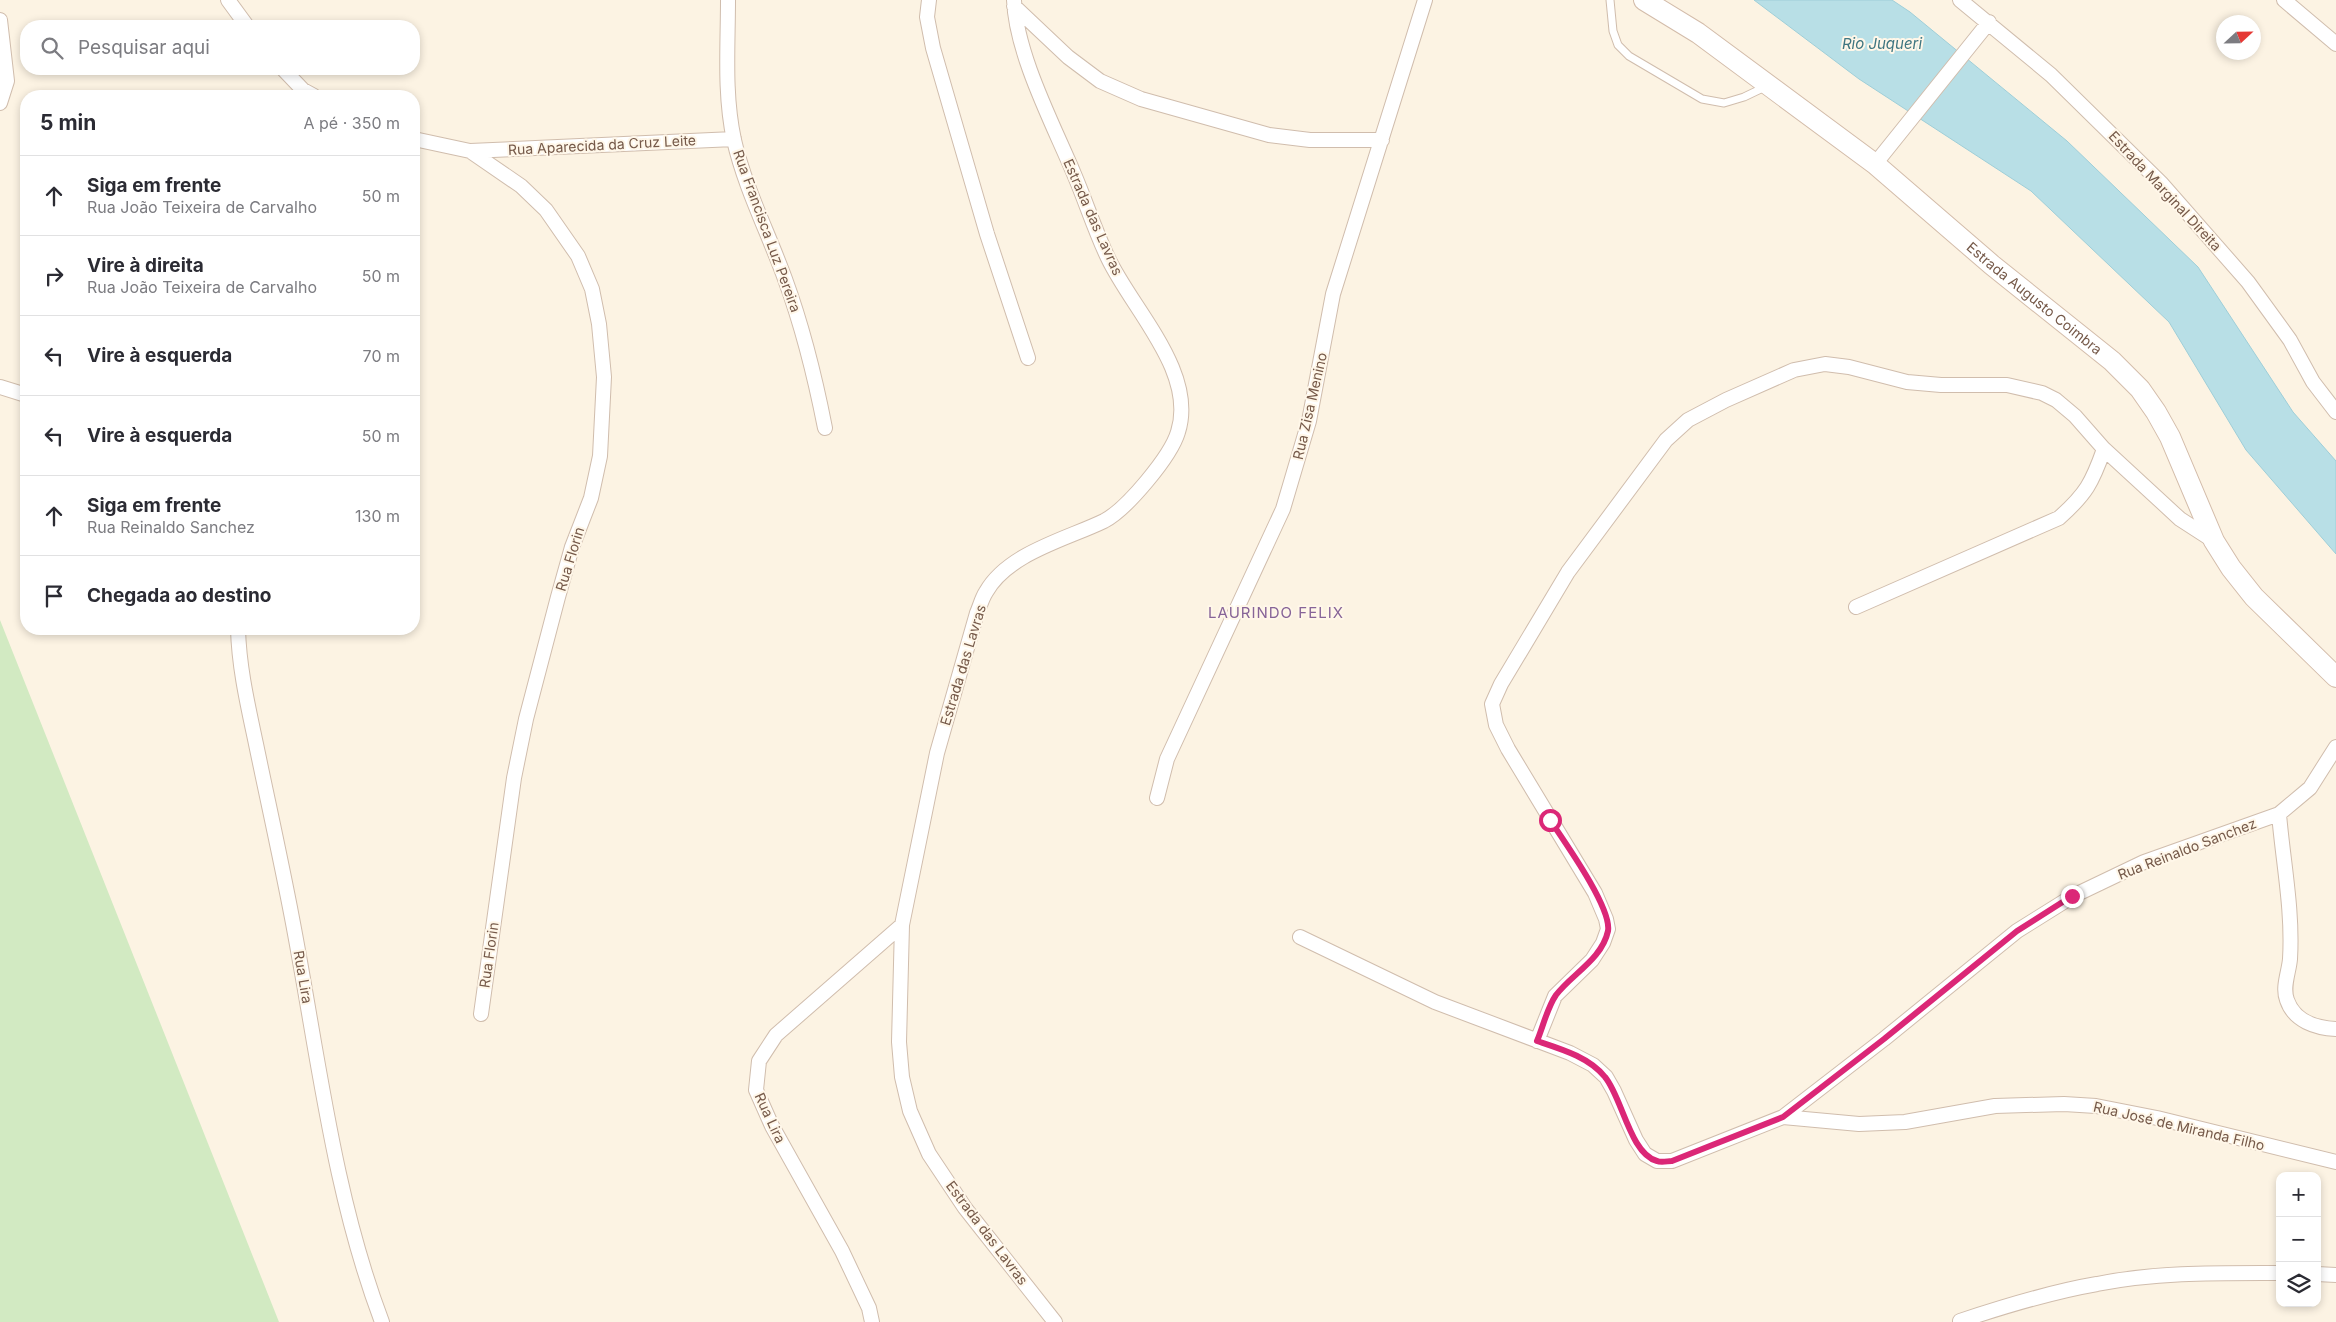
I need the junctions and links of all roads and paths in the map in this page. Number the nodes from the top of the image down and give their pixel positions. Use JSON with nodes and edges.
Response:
{"nodes":[{"id":1,"x":228,"y":0,"type":"edge"},
{"id":2,"x":728,"y":0,"type":"edge"},
{"id":3,"x":929,"y":0,"type":"edge"},
{"id":4,"x":1425,"y":0,"type":"edge"},
{"id":5,"x":1610,"y":0,"type":"edge"},
{"id":6,"x":1644,"y":0,"type":"edge"},
{"id":7,"x":1960,"y":0,"type":"edge"},
{"id":8,"x":2284,"y":0,"type":"edge"},
{"id":9,"x":1014,"y":3,"type":"edge"},
{"id":10,"x":0,"y":20,"type":"edge"},
{"id":11,"x":243,"y":20,"type":"edge"},
{"id":12,"x":1989,"y":22,"type":"junction"},
{"id":13,"x":2336,"y":44,"type":"edge"},
{"id":14,"x":289,"y":75,"type":"edge"},
{"id":15,"x":1768,"y":85,"type":"junction"},
{"id":16,"x":303,"y":90,"type":"edge"},
{"id":17,"x":0,"y":103,"type":"edge"},
{"id":18,"x":734,"y":138,"type":"junction"},
{"id":19,"x":420,"y":140,"type":"edge"},
{"id":20,"x":1382,"y":140,"type":"junction"},
{"id":21,"x":470,"y":151,"type":"junction"},
{"id":22,"x":1875,"y":164,"type":"junction"},
{"id":23,"x":1028,"y":358,"type":"dead end"},
{"id":24,"x":0,"y":387,"type":"edge"},
{"id":25,"x":20,"y":393,"type":"edge"},
{"id":26,"x":2336,"y":412,"type":"edge"},
{"id":27,"x":825,"y":428,"type":"dead end"},
{"id":28,"x":2104,"y":449,"type":"junction"},
{"id":29,"x":2214,"y":541,"type":"junction"},
{"id":30,"x":1856,"y":606,"type":"dead end"},
{"id":31,"x":239,"y":635,"type":"edge"},
{"id":32,"x":2336,"y":677,"type":"edge"},
{"id":33,"x":2336,"y":747,"type":"edge"},
{"id":34,"x":1157,"y":798,"type":"dead end"},
{"id":35,"x":2280,"y":814,"type":"junction"},
{"id":36,"x":902,"y":924,"type":"junction"},
{"id":37,"x":1300,"y":937,"type":"dead end"},
{"id":38,"x":481,"y":1014,"type":"dead end"},
{"id":39,"x":2336,"y":1029,"type":"edge"},
{"id":40,"x":1537,"y":1041,"type":"junction"},
{"id":41,"x":1783,"y":1117,"type":"junction"},
{"id":42,"x":2336,"y":1162,"type":"edge"},
{"id":43,"x":2276,"y":1272,"type":"edge"},
{"id":44,"x":2321,"y":1274,"type":"edge"},
{"id":45,"x":2336,"y":1275,"type":"edge"},
{"id":46,"x":1960,"y":1321,"type":"dead end"},
{"id":47,"x":382,"y":1322,"type":"edge"},
{"id":48,"x":872,"y":1322,"type":"edge"},
{"id":49,"x":1055,"y":1322,"type":"edge"}],
"edges":[{"from":1,"to":11,"type":"street"},
{"from":2,"to":18,"type":"street","name":"Rua Francisca Luz Pereira"},
{"from":3,"to":23,"type":"street"},
{"from":4,"to":20,"type":"street","name":"Rua Zisa Menino"},
{"from":5,"to":15,"type":"lane"},
{"from":6,"to":15,"type":"street","name":"Estrada Augusto Coimbra"},
{"from":7,"to":12,"type":"street","name":"Estrada Marginal Direita"},
{"from":8,"to":13,"type":"street"},
{"from":9,"to":20,"type":"street"},
{"from":9,"to":36,"type":"street","name":"Estrada das Lavras"},
{"from":10,"to":17,"type":"street"},
{"from":12,"to":22,"type":"street"},
{"from":12,"to":26,"type":"street","name":"Estrada Marginal Direita"},
{"from":14,"to":16,"type":"street"},
{"from":15,"to":22,"type":"street","name":"Estrada Augusto Coimbra"},
{"from":18,"to":21,"type":"street","name":"Rua Aparecida da Cruz Leite"},
{"from":18,"to":27,"type":"street","name":"Rua Francisca Luz Pereira"},
{"from":19,"to":21,"type":"street"},
{"from":20,"to":34,"type":"street","name":"Rua Zisa Menino"},
{"from":21,"to":38,"type":"street","name":"Rua Florin"},
{"from":22,"to":29,"type":"street","name":"Estrada Augusto Coimbra"},
{"from":24,"to":25,"type":"street"},
{"from":28,"to":29,"type":"street"},
{"from":28,"to":30,"type":"street"},
{"from":28,"to":40,"type":"street"},
{"from":29,"to":32,"type":"street","name":"Estrada Augusto Coimbra"},
{"from":31,"to":47,"type":"street","name":"Rua Lira"},
{"from":33,"to":35,"type":"street"},
{"from":35,"to":39,"type":"street"},
{"from":35,"to":41,"type":"street","name":"Rua Reinaldo Sanchez"},
{"from":36,"to":48,"type":"street","name":"Rua Lira"},
{"from":36,"to":49,"type":"street","name":"Estrada das Lavras"},
{"from":37,"to":40,"type":"street"},
{"from":40,"to":41,"type":"street"},
{"from":41,"to":42,"type":"street","name":"Rua José de Miranda Filho"},
{"from":43,"to":46,"type":"street"},
{"from":44,"to":45,"type":"street"}]}
